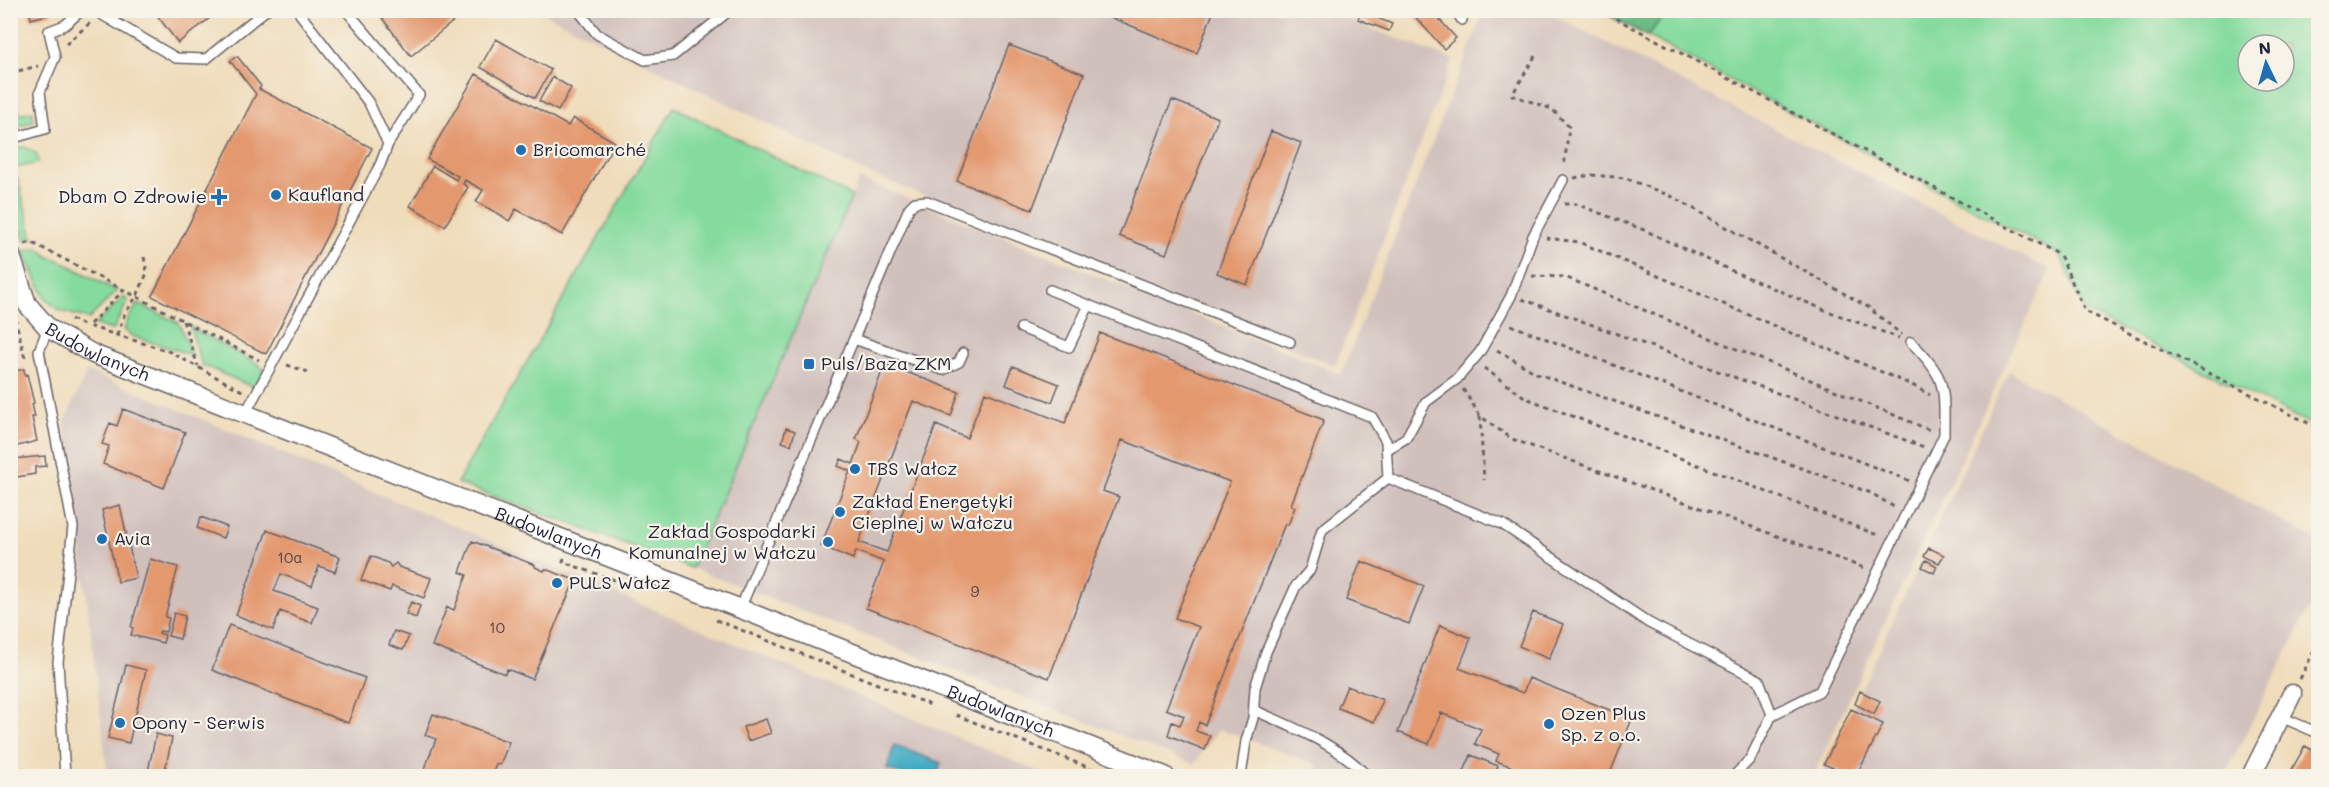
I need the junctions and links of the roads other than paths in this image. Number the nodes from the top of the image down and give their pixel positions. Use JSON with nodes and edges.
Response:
{"nodes":[{"id":1,"x":82,"y":10,"type":"edge"},
{"id":2,"x":94,"y":10,"type":"edge"},
{"id":3,"x":266,"y":10,"type":"edge"},
{"id":4,"x":346,"y":10,"type":"edge"},
{"id":5,"x":578,"y":10,"type":"edge"},
{"id":6,"x":730,"y":10,"type":"edge"},
{"id":7,"x":1455,"y":10,"type":"edge"},
{"id":8,"x":300,"y":14,"type":"dead end"},
{"id":9,"x":1462,"y":20,"type":"dead end"},
{"id":10,"x":10,"y":139,"type":"edge"},
{"id":11,"x":388,"y":144,"type":"junction"},
{"id":12,"x":1563,"y":180,"type":"road end"},
{"id":13,"x":15,"y":249,"type":"edge"},
{"id":14,"x":1050,"y":290,"type":"dead end"},
{"id":15,"x":1089,"y":305,"type":"junction"},
{"id":16,"x":48,"y":328,"type":"junction"},
{"id":17,"x":1021,"y":328,"type":"dead end"},
{"id":18,"x":854,"y":339,"type":"junction"},
{"id":19,"x":1290,"y":342,"type":"dead end"},
{"id":20,"x":1911,"y":342,"type":"road end"},
{"id":21,"x":963,"y":353,"type":"dead end"},
{"id":22,"x":245,"y":414,"type":"junction"},
{"id":23,"x":1386,"y":450,"type":"junction"},
{"id":24,"x":1388,"y":478,"type":"junction"},
{"id":25,"x":740,"y":609,"type":"junction"},
{"id":26,"x":2292,"y":694,"type":"road end"},
{"id":27,"x":1254,"y":710,"type":"junction"},
{"id":28,"x":1772,"y":716,"type":"junction"},
{"id":29,"x":2281,"y":717,"type":"junction"},
{"id":30,"x":2319,"y":734,"type":"edge"},
{"id":31,"x":65,"y":777,"type":"edge"},
{"id":32,"x":1165,"y":777,"type":"edge"},
{"id":33,"x":1241,"y":777,"type":"edge"},
{"id":34,"x":1367,"y":777,"type":"edge"},
{"id":35,"x":1734,"y":777,"type":"edge"},
{"id":36,"x":2251,"y":777,"type":"edge"}],
"edges":[{"from":1,"to":10,"type":"lane"},
{"from":2,"to":3,"type":"lane"},
{"from":4,"to":11,"type":"lane"},
{"from":5,"to":6,"type":"lane"},
{"from":7,"to":9,"type":"lane"},
{"from":8,"to":11,"type":"lane"},
{"from":11,"to":22,"type":"lane"},
{"from":12,"to":23,"type":"lane"},
{"from":13,"to":16,"type":"street","name":"Budowlanych"},
{"from":14,"to":15,"type":"lane"},
{"from":15,"to":17,"type":"lane"},
{"from":15,"to":23,"type":"lane"},
{"from":16,"to":22,"type":"street","name":"Budowlanych"},
{"from":16,"to":31,"type":"lane"},
{"from":18,"to":19,"type":"lane"},
{"from":18,"to":21,"type":"lane"},
{"from":18,"to":25,"type":"lane"},
{"from":20,"to":28,"type":"lane"},
{"from":22,"to":25,"type":"street","name":"Budowlanych"},
{"from":23,"to":24,"type":"lane"},
{"from":24,"to":27,"type":"lane"},
{"from":24,"to":28,"type":"lane"},
{"from":25,"to":32,"type":"street","name":"Budowlanych"},
{"from":26,"to":29,"type":"street"},
{"from":27,"to":33,"type":"lane"},
{"from":27,"to":34,"type":"lane"},
{"from":28,"to":35,"type":"lane"},
{"from":29,"to":30,"type":"lane"},
{"from":29,"to":36,"type":"street"}]}
